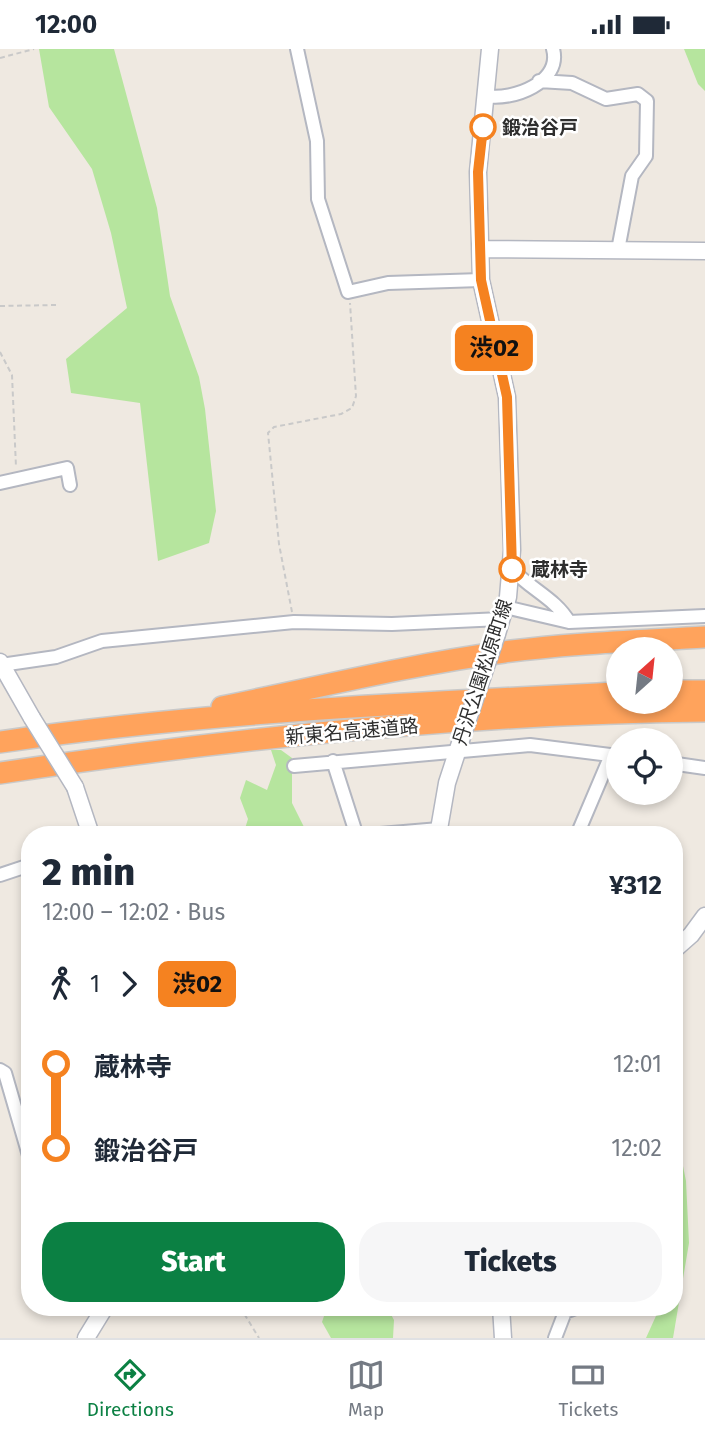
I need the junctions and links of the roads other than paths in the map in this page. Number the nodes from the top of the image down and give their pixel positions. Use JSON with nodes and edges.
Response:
{"nodes":[{"id":1,"x":297,"y":49,"type":"edge"},
{"id":2,"x":490,"y":49,"type":"edge"},
{"id":3,"x":553,"y":49,"type":"edge"},
{"id":4,"x":539,"y":81,"type":"junction"},
{"id":5,"x":486,"y":96,"type":"junction"},
{"id":6,"x":480,"y":249,"type":"junction"},
{"id":7,"x":618,"y":250,"type":"junction"},
{"id":8,"x":705,"y":251,"type":"edge"},
{"id":9,"x":481,"y":280,"type":"junction"},
{"id":10,"x":0,"y":483,"type":"edge"},
{"id":11,"x":71,"y":485,"type":"dead end"},
{"id":12,"x":512,"y":569,"type":"junction"},
{"id":13,"x":705,"y":616,"type":"edge"},
{"id":14,"x":501,"y":620,"type":"junction"},
{"id":15,"x":569,"y":622,"type":"junction"},
{"id":16,"x":705,"y":637,"type":"edge"},
{"id":17,"x":1,"y":663,"type":"edge"},
{"id":18,"x":683,"y":691,"type":"edge"},
{"id":19,"x":705,"y":691,"type":"edge"},
{"id":20,"x":606,"y":694,"type":"edge"},
{"id":21,"x":705,"y":711,"type":"edge"},
{"id":22,"x":120,"y":727,"type":"junction"},
{"id":23,"x":0,"y":742,"type":"edge"},
{"id":24,"x":458,"y":746,"type":"junction"},
{"id":25,"x":606,"y":755,"type":"edge"},
{"id":26,"x":333,"y":761,"type":"junction"},
{"id":27,"x":683,"y":765,"type":"edge"},
{"id":28,"x":294,"y":766,"type":"dead end"},
{"id":29,"x":705,"y":768,"type":"edge"},
{"id":30,"x":0,"y":773,"type":"edge"},
{"id":31,"x":606,"y":774,"type":"edge"},
{"id":32,"x":88,"y":826,"type":"edge"},
{"id":33,"x":353,"y":826,"type":"edge"},
{"id":34,"x":439,"y":826,"type":"edge"},
{"id":35,"x":582,"y":826,"type":"edge"},
{"id":36,"x":21,"y":866,"type":"edge"},
{"id":37,"x":0,"y":875,"type":"edge"},
{"id":38,"x":705,"y":916,"type":"edge"},
{"id":39,"x":683,"y":942,"type":"edge"},
{"id":40,"x":0,"y":1070,"type":"edge"},
{"id":41,"x":21,"y":1128,"type":"edge"},
{"id":42,"x":98,"y":1316,"type":"edge"},
{"id":43,"x":502,"y":1316,"type":"edge"},
{"id":44,"x":563,"y":1316,"type":"edge"},
{"id":45,"x":86,"y":1338,"type":"edge"},
{"id":46,"x":503,"y":1338,"type":"edge"},
{"id":47,"x":555,"y":1338,"type":"edge"}],
"edges":[{"from":1,"to":9,"type":"street"},
{"from":2,"to":5,"type":"main road","name":"丹沢公園松原町線"},
{"from":3,"to":4,"type":"street"},
{"from":4,"to":5,"type":"street"},
{"from":4,"to":7,"type":"street"},
{"from":5,"to":6,"type":"main road","name":"丹沢公園松原町線"},
{"from":6,"to":7,"type":"main road"},
{"from":6,"to":9,"type":"main road","name":"丹沢公園松原町線"},
{"from":7,"to":8,"type":"main road"},
{"from":9,"to":12,"type":"main road","name":"丹沢公園松原町線"},
{"from":10,"to":11,"type":"street"},
{"from":12,"to":14,"type":"main road","name":"丹沢公園松原町線"},
{"from":12,"to":15,"type":"street"},
{"from":13,"to":15,"type":"street"},
{"from":14,"to":15,"type":"street"},
{"from":14,"to":17,"type":"street"},
{"from":14,"to":24,"type":"main road","name":"丹沢公園松原町線","bridge":true},
{"from":16,"to":22,"type":"highway"},
{"from":17,"to":32,"type":"main road","bridge":true},
{"from":18,"to":19,"type":"highway"},
{"from":20,"to":22,"type":"highway","name":"新東名高速道路"},
{"from":21,"to":30,"type":"highway","name":"新東名高速道路"},
{"from":22,"to":23,"type":"highway","name":"新東名高速道路"},
{"from":24,"to":25,"type":"street"},
{"from":24,"to":26,"type":"street"},
{"from":24,"to":34,"type":"main road","name":"丹沢公園松原町線"},
{"from":26,"to":28,"type":"street"},
{"from":26,"to":33,"type":"street"},
{"from":27,"to":29,"type":"street"},
{"from":31,"to":35,"type":"street"},
{"from":36,"to":37,"type":"street"},
{"from":38,"to":39,"type":"main road"},
{"from":40,"to":41,"type":"street"},
{"from":42,"to":45,"type":"main road"},
{"from":43,"to":46,"type":"main road"},
{"from":44,"to":47,"type":"street"}]}
